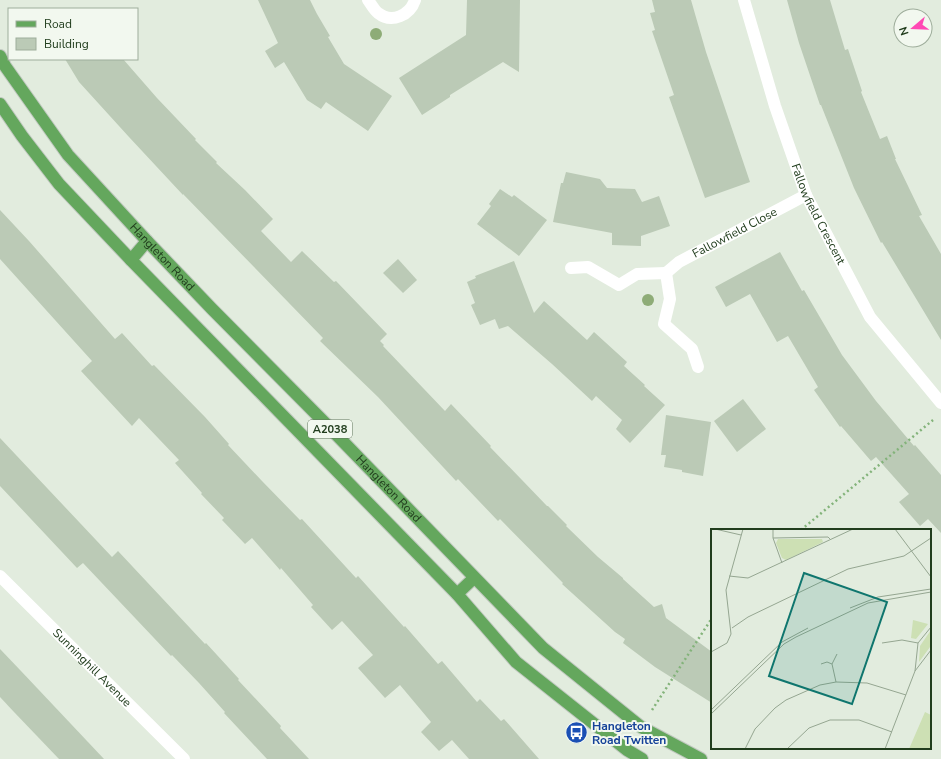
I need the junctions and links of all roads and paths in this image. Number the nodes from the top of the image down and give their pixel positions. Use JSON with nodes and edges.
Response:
{"nodes":[{"id":1,"x":368,"y":0,"type":"edge"},
{"id":2,"x":415,"y":0,"type":"edge"},
{"id":3,"x":744,"y":0,"type":"edge"},
{"id":4,"x":0,"y":56,"type":"edge"},
{"id":5,"x":0,"y":104,"type":"edge"},
{"id":6,"x":806,"y":196,"type":"junction"},
{"id":7,"x":147,"y":242,"type":"junction"},
{"id":8,"x":131,"y":260,"type":"junction"},
{"id":9,"x":571,"y":268,"type":"dead end"},
{"id":10,"x":666,"y":274,"type":"junction"},
{"id":11,"x":698,"y":367,"type":"dead end"},
{"id":12,"x":941,"y":403,"type":"edge"},
{"id":13,"x":935,"y":418,"type":"dead end"},
{"id":14,"x":802,"y":529,"type":"edge"},
{"id":15,"x":0,"y":576,"type":"edge"},
{"id":16,"x":474,"y":578,"type":"junction"},
{"id":17,"x":457,"y":594,"type":"junction"},
{"id":18,"x":711,"y":620,"type":"edge"},
{"id":19,"x":641,"y":727,"type":"junction"},
{"id":20,"x":184,"y":759,"type":"edge"},
{"id":21,"x":642,"y":759,"type":"edge"},
{"id":22,"x":701,"y":759,"type":"edge"}],
"edges":[{"from":1,"to":2,"type":"street"},
{"from":3,"to":6,"type":"street","name":"Fallowfield Crescent"},
{"from":4,"to":7,"type":"main road","name":"Hangleton Road","number":"A2038"},
{"from":5,"to":8,"type":"main road","name":"Hangleton Road","number":"A2038"},
{"from":6,"to":10,"type":"street","name":"Fallowfield Close"},
{"from":6,"to":12,"type":"street","name":"Fallowfield Crescent"},
{"from":7,"to":8,"type":"main road"},
{"from":7,"to":16,"type":"main road","name":"Hangleton Road","number":"A2038"},
{"from":8,"to":17,"type":"main road","name":"Hangleton Road","number":"A2038"},
{"from":9,"to":10,"type":"street"},
{"from":10,"to":11,"type":"street"},
{"from":13,"to":14,"type":"path"},
{"from":15,"to":20,"type":"street","name":"Sunninghill Avenue"},
{"from":16,"to":17,"type":"main road"},
{"from":16,"to":19,"type":"main road","name":"Hangleton Road","number":"A2038"},
{"from":17,"to":21,"type":"main road","name":"Hangleton Road","number":"A2038"},
{"from":18,"to":19,"type":"path"},
{"from":19,"to":22,"type":"main road","name":"Hangleton Road","number":"A2038"}]}
